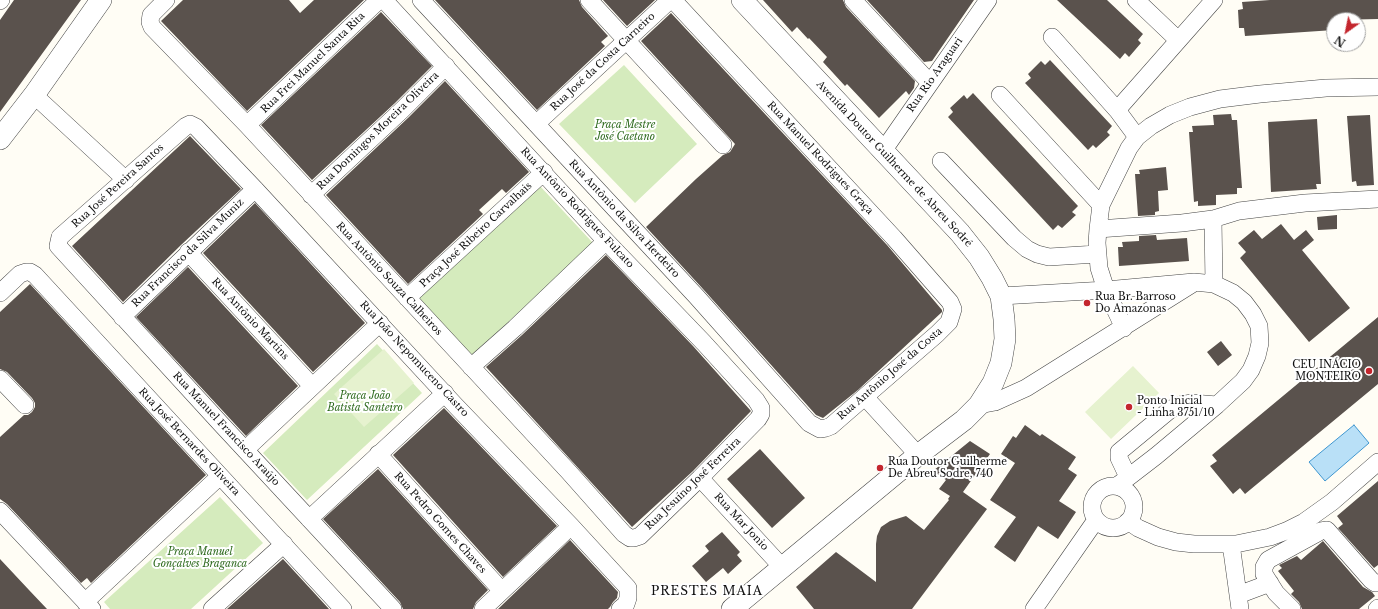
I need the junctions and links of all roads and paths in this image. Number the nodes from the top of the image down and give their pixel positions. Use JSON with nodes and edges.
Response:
{"nodes":[{"id":1,"x":101,"y":0,"type":"edge"},
{"id":2,"x":166,"y":0,"type":"edge"},
{"id":3,"x":379,"y":0,"type":"edge"},
{"id":4,"x":384,"y":0,"type":"edge"},
{"id":5,"x":421,"y":0,"type":"edge"},
{"id":6,"x":590,"y":0,"type":"edge"},
{"id":7,"x":671,"y":0,"type":"edge"},
{"id":8,"x":742,"y":0,"type":"edge"},
{"id":9,"x":853,"y":0,"type":"edge"},
{"id":10,"x":988,"y":0,"type":"edge"},
{"id":11,"x":1136,"y":0,"type":"edge"},
{"id":12,"x":1214,"y":0,"type":"edge"},
{"id":13,"x":1052,"y":37,"type":"dead end"},
{"id":14,"x":626,"y":40,"type":"junction"},
{"id":15,"x":1178,"y":40,"type":"junction"},
{"id":16,"x":446,"y":66,"type":"junction"},
{"id":17,"x":930,"y":83,"type":"junction"},
{"id":18,"x":1378,"y":87,"type":"edge"},
{"id":19,"x":34,"y":94,"type":"junction"},
{"id":20,"x":1000,"y":95,"type":"dead end"},
{"id":21,"x":1117,"y":110,"type":"junction"},
{"id":22,"x":536,"y":124,"type":"junction"},
{"id":23,"x":186,"y":126,"type":"joint"},
{"id":24,"x":247,"y":126,"type":"junction"},
{"id":25,"x":1136,"y":137,"type":"junction"},
{"id":26,"x":0,"y":139,"type":"edge"},
{"id":27,"x":723,"y":145,"type":"dead end"},
{"id":28,"x":883,"y":151,"type":"junction"},
{"id":29,"x":941,"y":161,"type":"dead end"},
{"id":30,"x":544,"y":172,"type":"junction"},
{"id":31,"x":126,"y":180,"type":"junction"},
{"id":32,"x":255,"y":189,"type":"junction"},
{"id":33,"x":311,"y":195,"type":"junction"},
{"id":34,"x":1378,"y":199,"type":"edge"},
{"id":35,"x":1101,"y":205,"type":"junction"},
{"id":36,"x":1213,"y":219,"type":"junction"},
{"id":37,"x":1098,"y":229,"type":"junction"},
{"id":38,"x":606,"y":241,"type":"junction"},
{"id":39,"x":59,"y":249,"type":"joint"},
{"id":40,"x":188,"y":252,"type":"junction"},
{"id":41,"x":1097,"y":254,"type":"junction"},
{"id":42,"x":1194,"y":282,"type":"junction"},
{"id":43,"x":1214,"y":284,"type":"junction"},
{"id":44,"x":1106,"y":290,"type":"junction"},
{"id":45,"x":0,"y":293,"type":"edge"},
{"id":46,"x":1001,"y":296,"type":"junction"},
{"id":47,"x":407,"y":298,"type":"junction"},
{"id":48,"x":122,"y":316,"type":"junction"},
{"id":49,"x":949,"y":322,"type":"joint"},
{"id":50,"x":380,"y":323,"type":"junction"},
{"id":51,"x":1124,"y":328,"type":"junction"},
{"id":52,"x":471,"y":367,"type":"junction"},
{"id":53,"x":0,"y":379,"type":"edge"},
{"id":54,"x":312,"y":386,"type":"junction"},
{"id":55,"x":445,"y":393,"type":"junction"},
{"id":56,"x":865,"y":397,"type":"junction"},
{"id":57,"x":25,"y":405,"type":"dead end"},
{"id":58,"x":979,"y":405,"type":"junction"},
{"id":59,"x":1217,"y":405,"type":"junction"},
{"id":60,"x":758,"y":419,"type":"joint"},
{"id":61,"x":831,"y":426,"type":"joint"},
{"id":62,"x":245,"y":450,"type":"junction"},
{"id":63,"x":378,"y":454,"type":"junction"},
{"id":64,"x":918,"y":455,"type":"junction"},
{"id":65,"x":1378,"y":462,"type":"edge"},
{"id":66,"x":220,"y":476,"type":"junction"},
{"id":67,"x":700,"y":478,"type":"junction"},
{"id":68,"x":1122,"y":482,"type":"junction"},
{"id":69,"x":0,"y":511,"type":"edge"},
{"id":70,"x":309,"y":519,"type":"junction"},
{"id":71,"x":1096,"y":520,"type":"junction"},
{"id":72,"x":1128,"y":521,"type":"junction"},
{"id":73,"x":571,"y":526,"type":"junction"},
{"id":74,"x":624,"y":534,"type":"joint"},
{"id":75,"x":284,"y":544,"type":"junction"},
{"id":76,"x":1232,"y":544,"type":"junction"},
{"id":77,"x":782,"y":567,"type":"junction"},
{"id":78,"x":1270,"y":583,"type":"junction"},
{"id":79,"x":1378,"y":583,"type":"edge"},
{"id":80,"x":502,"y":591,"type":"junction"},
{"id":81,"x":1239,"y":602,"type":"edge"},
{"id":82,"x":89,"y":605,"type":"edge"},
{"id":83,"x":623,"y":606,"type":"edge"},
{"id":84,"x":212,"y":609,"type":"edge"},
{"id":85,"x":344,"y":609,"type":"edge"},
{"id":86,"x":393,"y":609,"type":"edge"},
{"id":87,"x":483,"y":609,"type":"edge"},
{"id":88,"x":733,"y":609,"type":"edge"},
{"id":89,"x":1034,"y":609,"type":"edge"},
{"id":90,"x":1292,"y":609,"type":"edge"}],
"edges":[{"from":1,"to":19,"type":"street"},
{"from":2,"to":24,"type":"street","name":"Rua Antônio Souza Calheiros"},
{"from":3,"to":24,"type":"street","name":"Rua Frei Manuel Santa Rita"},
{"from":4,"to":16,"type":"street","name":"Rua Antônio Rodrigues Fulcato"},
{"from":5,"to":22,"type":"street","name":"Rua Antônio da Silva Herdeiro"},
{"from":6,"to":14,"type":"street"},
{"from":7,"to":14,"type":"street","name":"Rua José da Costa Carneiro"},
{"from":7,"to":49,"type":"street","name":"Rua Manuel Rodrigues Graça"},
{"from":8,"to":28,"type":"street","name":"Avenida Doutor Guilherme de Abreu Sodré"},
{"from":9,"to":17,"type":"street"},
{"from":10,"to":17,"type":"street","name":"Rua Rio Araguari"},
{"from":11,"to":15,"type":"street"},
{"from":12,"to":15,"type":"street"},
{"from":13,"to":21,"type":"street"},
{"from":14,"to":22,"type":"street","name":"Rua José da Costa Carneiro"},
{"from":14,"to":27,"type":"street"},
{"from":15,"to":21,"type":"street"},
{"from":16,"to":30,"type":"street","name":"Rua Antônio Rodrigues Fulcato"},
{"from":16,"to":33,"type":"street","name":"Rua Domingos Moreira Oliveira"},
{"from":17,"to":28,"type":"street","name":"Rua Rio Araguari"},
{"from":18,"to":25,"type":"street"},
{"from":19,"to":26,"type":"street"},
{"from":19,"to":31,"type":"street"},
{"from":20,"to":35,"type":"street"},
{"from":21,"to":25,"type":"street"},
{"from":22,"to":61,"type":"street","name":"Rua Antônio da Silva Herdeiro"},
{"from":23,"to":31,"type":"street","name":"Rua José Pereira Santos"},
{"from":23,"to":32,"type":"street","name":"Rua João Nepomuceno Castro"},
{"from":24,"to":33,"type":"street","name":"Rua Antônio Souza Calheiros"},
{"from":25,"to":35,"type":"street"},
{"from":28,"to":46,"type":"street","name":"Avenida Doutor Guilherme de Abreu Sodré"},
{"from":29,"to":41,"type":"street"},
{"from":30,"to":38,"type":"street","name":"Rua Antônio Rodrigues Fulcato"},
{"from":30,"to":47,"type":"street","name":"Praça José Ribeiro Carvalhais"},
{"from":31,"to":39,"type":"street","name":"Rua José Pereira Santos"},
{"from":32,"to":40,"type":"street","name":"Rua Francisco da Silva Muniz"},
{"from":32,"to":50,"type":"street","name":"Rua João Nepomuceno Castro"},
{"from":33,"to":47,"type":"street","name":"Rua Antônio Souza Calheiros"},
{"from":34,"to":36,"type":"street"},
{"from":35,"to":37,"type":"street"},
{"from":36,"to":37,"type":"street"},
{"from":36,"to":43,"type":"street"},
{"from":37,"to":41,"type":"street"},
{"from":38,"to":52,"type":"street"},
{"from":38,"to":60,"type":"street","name":"Rua Antônio Rodrigues Fulcato"},
{"from":39,"to":48,"type":"street","name":"Rua Manuel Francisco Araújo"},
{"from":40,"to":48,"type":"street","name":"Rua Francisco da Silva Muniz"},
{"from":40,"to":54,"type":"street","name":"Rua Antônio Martins"},
{"from":41,"to":44,"type":"street"},
{"from":42,"to":43,"type":"street"},
{"from":42,"to":44,"type":"street"},
{"from":42,"to":51,"type":"street"},
{"from":43,"to":59,"type":"street"},
{"from":44,"to":46,"type":"street"},
{"from":44,"to":51,"type":"street"},
{"from":45,"to":66,"type":"street","name":"Rua José Bernardes Oliveira"},
{"from":46,"to":58,"type":"street","name":"Avenida Doutor Guilherme de Abreu Sodré"},
{"from":47,"to":52,"type":"street","name":"Rua Antônio Souza Calheiros"},
{"from":48,"to":62,"type":"street","name":"Rua Manuel Francisco Araújo"},
{"from":49,"to":56,"type":"street","name":"Rua Antônio José da Costa"},
{"from":50,"to":54,"type":"street"},
{"from":50,"to":55,"type":"street","name":"Rua João Nepomuceno Castro"},
{"from":51,"to":58,"type":"street"},
{"from":52,"to":74,"type":"street","name":"Rua Antônio Souza Calheiros"},
{"from":53,"to":57,"type":"street"},
{"from":54,"to":62,"type":"street"},
{"from":55,"to":63,"type":"street"},
{"from":55,"to":73,"type":"street","name":"Rua João Nepomuceno Castro"},
{"from":56,"to":61,"type":"street","name":"Rua Antônio José da Costa"},
{"from":56,"to":64,"type":"street"},
{"from":58,"to":64,"type":"street","name":"Avenida Doutor Guilherme de Abreu Sodré"},
{"from":59,"to":68,"type":"street"},
{"from":59,"to":68,"type":"street"},
{"from":60,"to":67,"type":"street","name":"Rua Jesuíno José Ferreira"},
{"from":62,"to":70,"type":"street","name":"Rua Manuel Francisco Araújo"},
{"from":63,"to":70,"type":"street"},
{"from":63,"to":80,"type":"street","name":"Rua Pedro Gomes Chaves"},
{"from":64,"to":77,"type":"street","name":"Avenida Doutor Guilherme de Abreu Sodré"},
{"from":65,"to":76,"type":"street"},
{"from":66,"to":75,"type":"street","name":"Rua José Bernardes Oliveira"},
{"from":66,"to":82,"type":"street"},
{"from":67,"to":74,"type":"street","name":"Rua Jesuíno José Ferreira"},
{"from":67,"to":77,"type":"street","name":"Rua Mar Jonio"},
{"from":68,"to":71,"type":"street"},
{"from":68,"to":72,"type":"street"},
{"from":69,"to":82,"type":"street"},
{"from":70,"to":86,"type":"street","name":"Rua Manuel Francisco Araújo"},
{"from":71,"to":72,"type":"street"},
{"from":71,"to":89,"type":"street"},
{"from":72,"to":76,"type":"street"},
{"from":73,"to":80,"type":"street"},
{"from":73,"to":83,"type":"street","name":"Rua João Nepomuceno Castro"},
{"from":75,"to":84,"type":"street"},
{"from":75,"to":85,"type":"street","name":"Rua José Bernardes Oliveira"},
{"from":76,"to":81,"type":"street"},
{"from":77,"to":88,"type":"street","name":"Avenida Doutor Guilherme de Abreu Sodré"},
{"from":78,"to":79,"type":"street"},
{"from":78,"to":81,"type":"street"},
{"from":78,"to":90,"type":"street"},
{"from":80,"to":87,"type":"street"}]}
